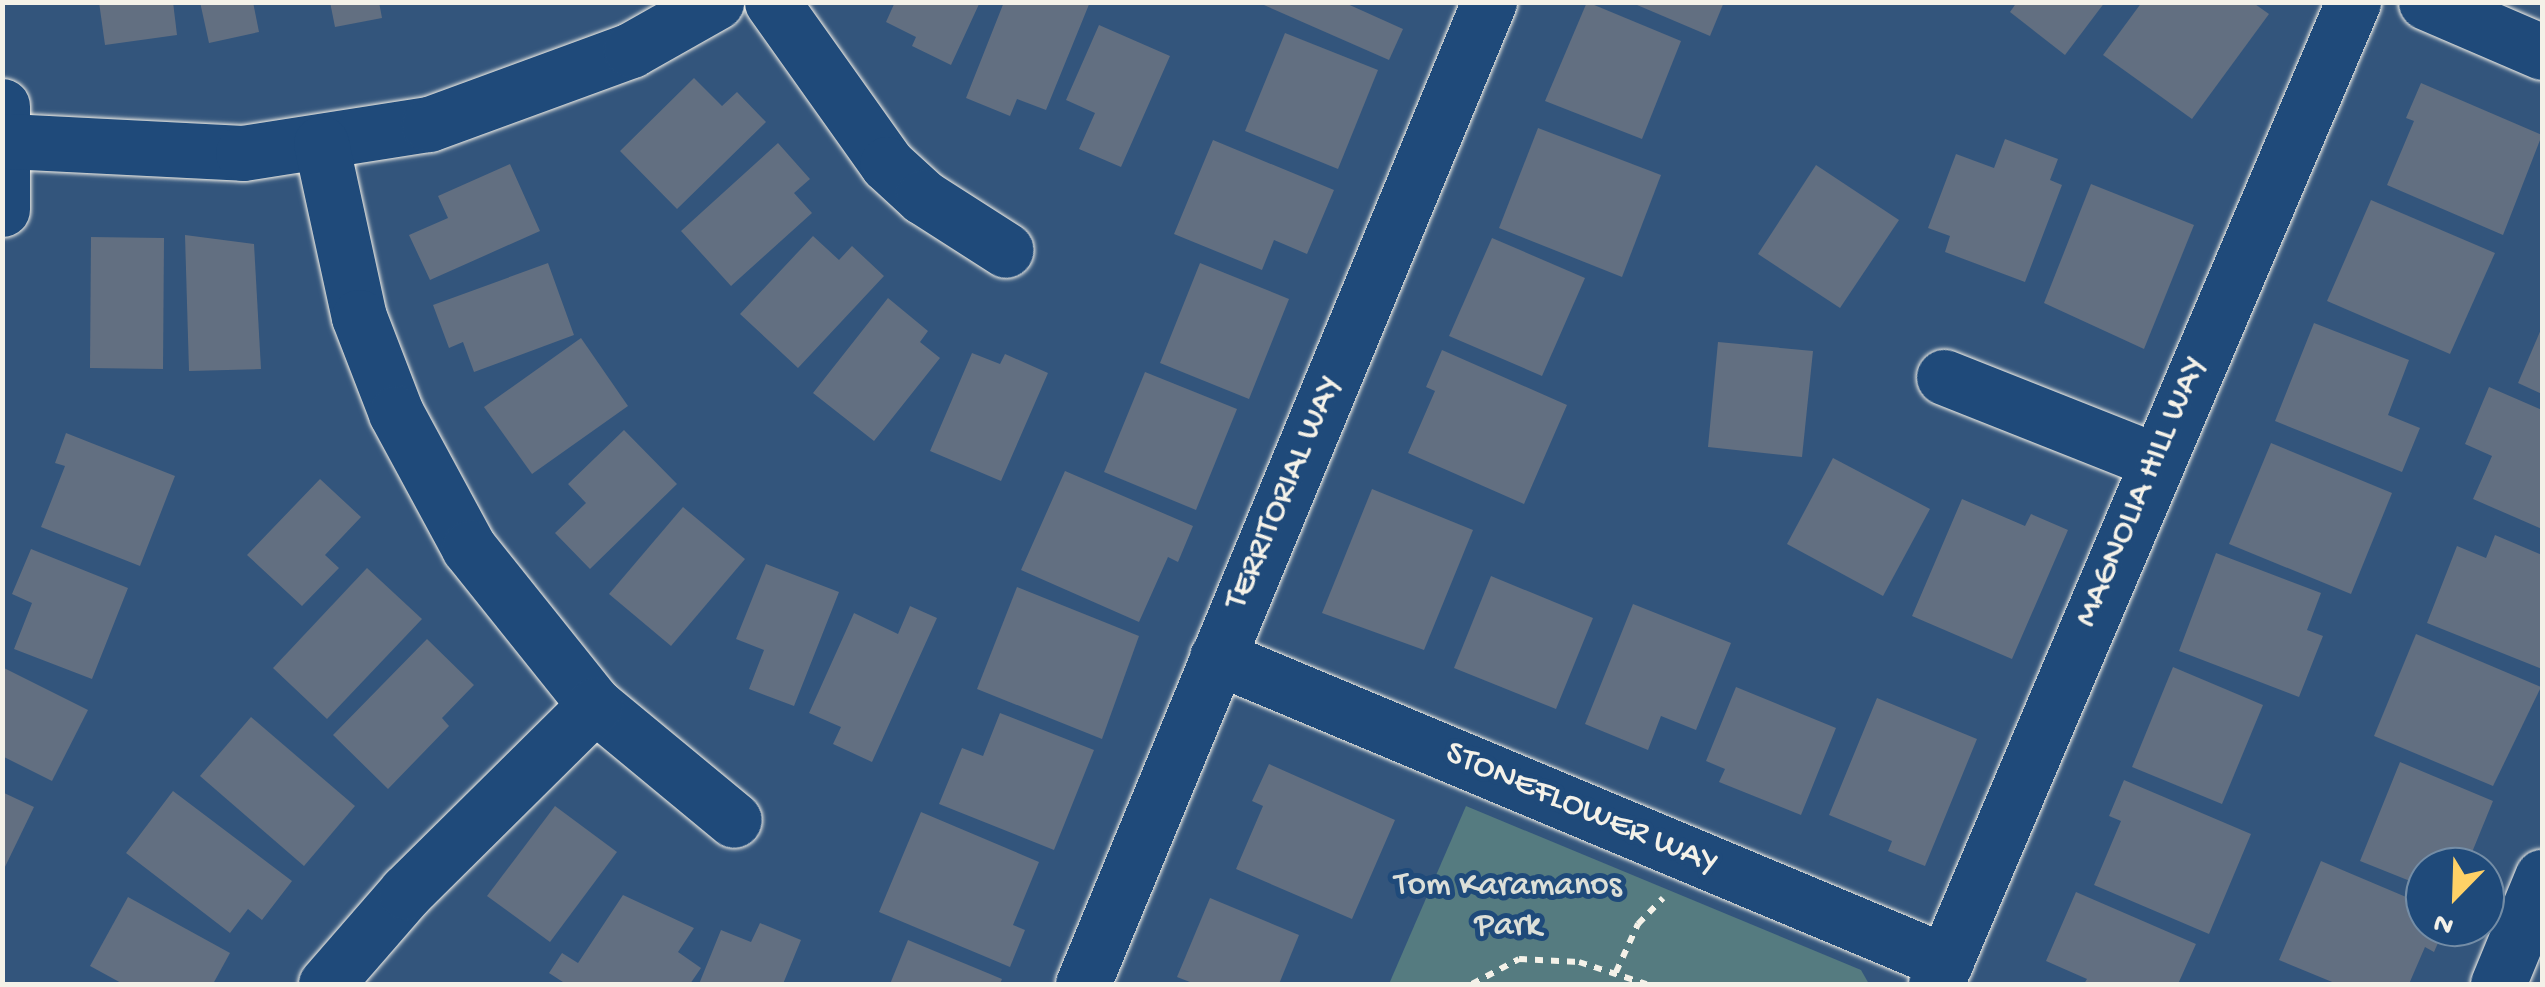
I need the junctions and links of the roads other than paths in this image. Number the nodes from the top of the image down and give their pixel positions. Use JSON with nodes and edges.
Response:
{"nodes":[{"id":1,"x":716,"y":2,"type":"edge"},
{"id":2,"x":772,"y":2,"type":"edge"},
{"id":3,"x":1489,"y":2,"type":"edge"},
{"id":4,"x":2353,"y":2,"type":"edge"},
{"id":5,"x":2426,"y":2,"type":"edge"},
{"id":6,"x":2542,"y":52,"type":"edge"},
{"id":7,"x":5,"y":124,"type":"edge"},
{"id":8,"x":321,"y":144,"type":"junction"},
{"id":9,"x":2,"y":209,"type":"edge"},
{"id":10,"x":1006,"y":250,"type":"dead end"},
{"id":11,"x":1944,"y":377,"type":"dead end"},
{"id":12,"x":2154,"y":460,"type":"junction"},
{"id":13,"x":1217,"y":658,"type":"junction"},
{"id":14,"x":595,"y":705,"type":"junction"},
{"id":15,"x":734,"y":820,"type":"dead end"},
{"id":16,"x":2542,"y":877,"type":"edge"},
{"id":17,"x":1941,"y":973,"type":"edge"},
{"id":18,"x":326,"y":984,"type":"edge"},
{"id":19,"x":1083,"y":984,"type":"edge"},
{"id":20,"x":2498,"y":984,"type":"edge"}],
"edges":[{"from":1,"to":8,"type":"street"},
{"from":2,"to":10,"type":"street"},
{"from":3,"to":13,"type":"street","name":"TERRITORIAL WAY"},
{"from":4,"to":12,"type":"street","name":"MAGNOLIA HILL WAY"},
{"from":5,"to":6,"type":"street"},
{"from":7,"to":8,"type":"street"},
{"from":7,"to":9,"type":"street"},
{"from":8,"to":14,"type":"street"},
{"from":11,"to":12,"type":"street"},
{"from":12,"to":17,"type":"street","name":"MAGNOLIA HILL WAY"},
{"from":13,"to":17,"type":"street","name":"STONEFLOWER WAY"},
{"from":13,"to":19,"type":"street","name":"TERRITORIAL WAY"},
{"from":14,"to":15,"type":"street"},
{"from":14,"to":18,"type":"street"},
{"from":16,"to":20,"type":"street"}]}
